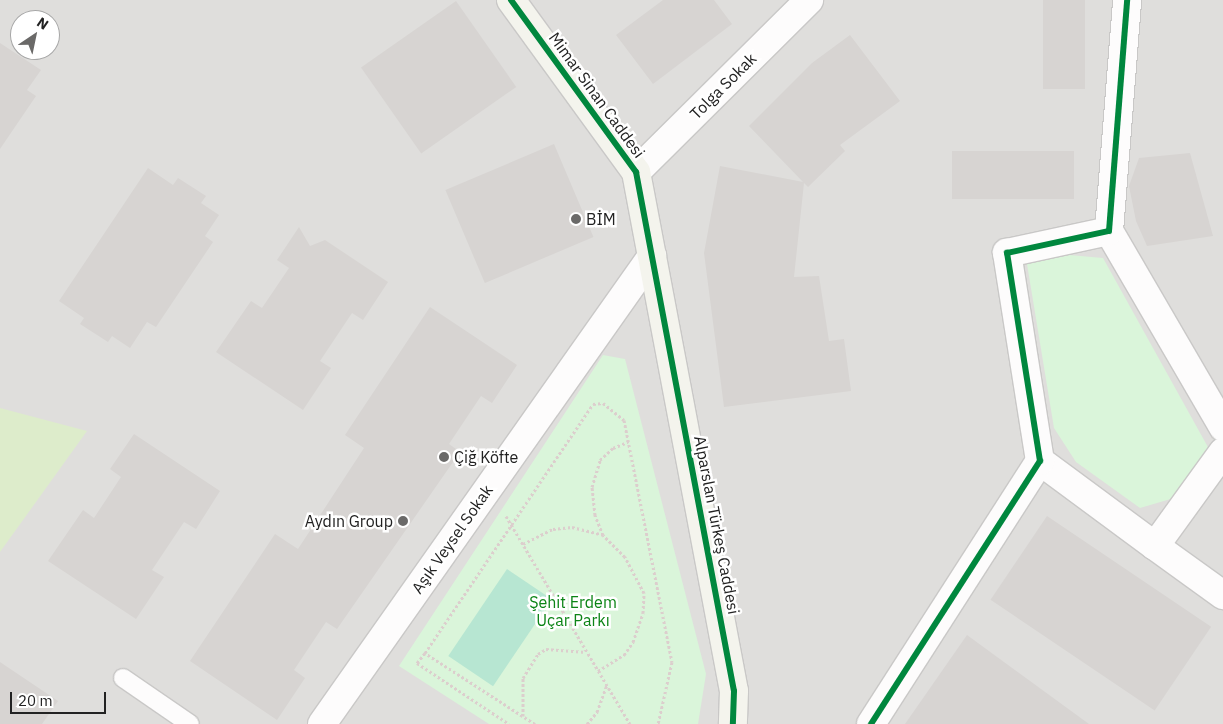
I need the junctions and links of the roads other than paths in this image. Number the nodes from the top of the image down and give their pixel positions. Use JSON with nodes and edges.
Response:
{"nodes":[{"id":1,"x":511,"y":0,"type":"edge"},
{"id":2,"x":809,"y":0,"type":"edge"},
{"id":3,"x":1127,"y":0,"type":"edge"},
{"id":4,"x":636,"y":172,"type":"junction"},
{"id":5,"x":1108,"y":231,"type":"junction"},
{"id":6,"x":652,"y":256,"type":"junction"},
{"id":7,"x":667,"y":332,"type":"joint"},
{"id":8,"x":1223,"y":427,"type":"edge"},
{"id":9,"x":1223,"y":452,"type":"edge"},
{"id":10,"x":1040,"y":461,"type":"junction"},
{"id":11,"x":1155,"y":546,"type":"junction"},
{"id":12,"x":1223,"y":595,"type":"edge"},
{"id":13,"x":123,"y":678,"type":"dead end"},
{"id":14,"x":190,"y":724,"type":"edge"},
{"id":15,"x":322,"y":724,"type":"edge"},
{"id":16,"x":733,"y":724,"type":"edge"},
{"id":17,"x":871,"y":724,"type":"edge"}],
"edges":[{"from":1,"to":4,"type":"street","name":"Mimar Sinan Caddesi"},
{"from":2,"to":4,"type":"street","name":"Tolga Sokak"},
{"from":3,"to":5,"type":"street"},
{"from":4,"to":6,"type":"street","name":"Mimar Sinan Caddesi"},
{"from":5,"to":8,"type":"street"},
{"from":5,"to":10,"type":"street"},
{"from":6,"to":7,"type":"street","name":"Mimar Sinan Caddesi"},
{"from":6,"to":15,"type":"street","name":"Aşık Veysel Sokak"},
{"from":7,"to":16,"type":"street","name":"Alparslan Türkeş Caddesi"},
{"from":9,"to":11,"type":"street"},
{"from":10,"to":11,"type":"street"},
{"from":10,"to":17,"type":"street"},
{"from":11,"to":12,"type":"street"},
{"from":13,"to":14,"type":"lane"}]}
